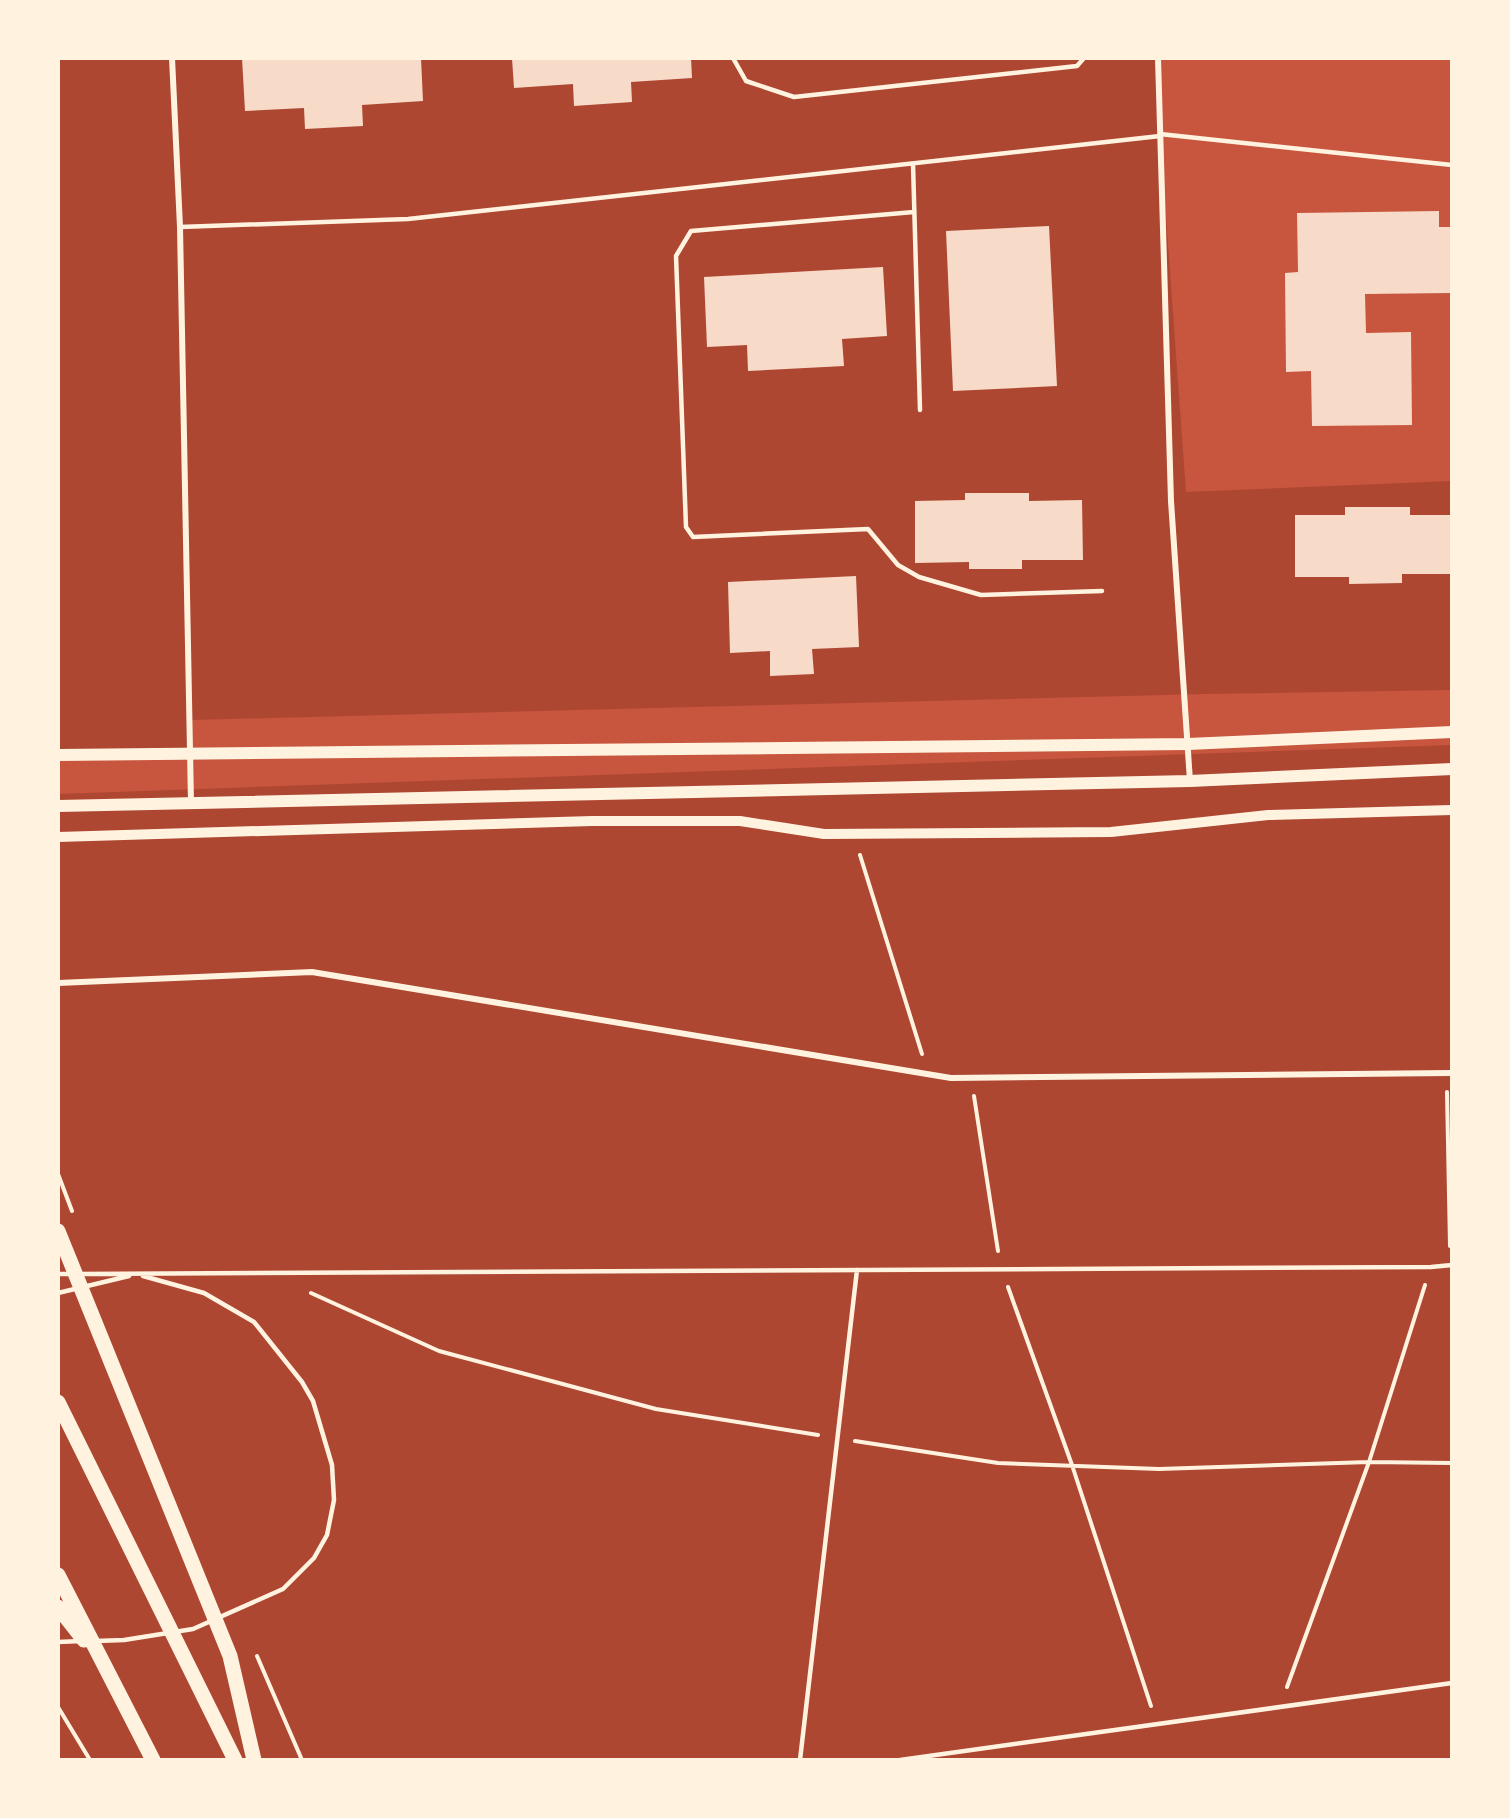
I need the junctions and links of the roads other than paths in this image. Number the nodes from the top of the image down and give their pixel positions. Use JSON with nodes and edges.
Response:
{"nodes":[{"id":1,"x":172,"y":58,"type":"edge"},
{"id":2,"x":733,"y":58,"type":"edge"},
{"id":3,"x":1084,"y":58,"type":"edge"},
{"id":4,"x":1158,"y":58,"type":"edge"},
{"id":5,"x":1160,"y":135,"type":"junction"},
{"id":6,"x":913,"y":164,"type":"junction"},
{"id":7,"x":1452,"y":165,"type":"edge"},
{"id":8,"x":915,"y":212,"type":"junction"},
{"id":9,"x":180,"y":227,"type":"junction"},
{"id":10,"x":921,"y":410,"type":"dead end"},
{"id":11,"x":1102,"y":591,"type":"dead end"},
{"id":12,"x":1452,"y":732,"type":"edge"},
{"id":13,"x":1188,"y":744,"type":"junction"},
{"id":14,"x":191,"y":753,"type":"junction"},
{"id":15,"x":58,"y":755,"type":"edge"},
{"id":16,"x":1452,"y":769,"type":"edge"},
{"id":17,"x":1190,"y":781,"type":"junction"},
{"id":18,"x":191,"y":803,"type":"junction"},
{"id":19,"x":58,"y":806,"type":"edge"},
{"id":20,"x":1452,"y":810,"type":"edge"},
{"id":21,"x":58,"y":837,"type":"edge"},
{"id":22,"x":58,"y":983,"type":"edge"},
{"id":23,"x":1449,"y":1073,"type":"edge"},
{"id":24,"x":58,"y":1231,"type":"edge"},
{"id":25,"x":1451,"y":1265,"type":"edge"},
{"id":26,"x":857,"y":1270,"type":"junction"},
{"id":27,"x":58,"y":1274,"type":"edge"},
{"id":28,"x":137,"y":1274,"type":"junction"},
{"id":29,"x":58,"y":1293,"type":"edge"},
{"id":30,"x":58,"y":1402,"type":"edge"},
{"id":31,"x":58,"y":1575,"type":"edge"},
{"id":32,"x":58,"y":1607,"type":"edge"},
{"id":33,"x":58,"y":1642,"type":"edge"},
{"id":34,"x":108,"y":1671,"type":"junction"},
{"id":35,"x":1452,"y":1683,"type":"edge"},
{"id":36,"x":153,"y":1760,"type":"edge"},
{"id":37,"x":235,"y":1760,"type":"edge"},
{"id":38,"x":254,"y":1760,"type":"edge"},
{"id":39,"x":800,"y":1760,"type":"edge"},
{"id":40,"x":900,"y":1760,"type":"edge"}],
"edges":[{"from":1,"to":9,"type":"street"},
{"from":2,"to":3,"type":"lane"},
{"from":4,"to":5,"type":"street"},
{"from":5,"to":6,"type":"lane"},
{"from":5,"to":7,"type":"lane"},
{"from":5,"to":13,"type":"street"},
{"from":6,"to":8,"type":"lane"},
{"from":6,"to":9,"type":"lane"},
{"from":8,"to":10,"type":"lane"},
{"from":8,"to":11,"type":"lane"},
{"from":9,"to":14,"type":"street"},
{"from":12,"to":13,"type":"main road"},
{"from":13,"to":14,"type":"main road"},
{"from":13,"to":17,"type":"street"},
{"from":14,"to":15,"type":"main road"},
{"from":14,"to":18,"type":"street"},
{"from":16,"to":17,"type":"main road"},
{"from":17,"to":18,"type":"main road"},
{"from":18,"to":19,"type":"main road"},
{"from":20,"to":21,"type":"street"},
{"from":22,"to":23,"type":"street"},
{"from":24,"to":38,"type":"main road"},
{"from":25,"to":26,"type":"lane"},
{"from":26,"to":28,"type":"lane"},
{"from":26,"to":39,"type":"lane"},
{"from":27,"to":28,"type":"lane"},
{"from":28,"to":29,"type":"lane"},
{"from":28,"to":33,"type":"lane"},
{"from":30,"to":37,"type":"main road"},
{"from":31,"to":34,"type":"main road"},
{"from":32,"to":34,"type":"main road"},
{"from":34,"to":36,"type":"main road"},
{"from":35,"to":40,"type":"lane"}]}
